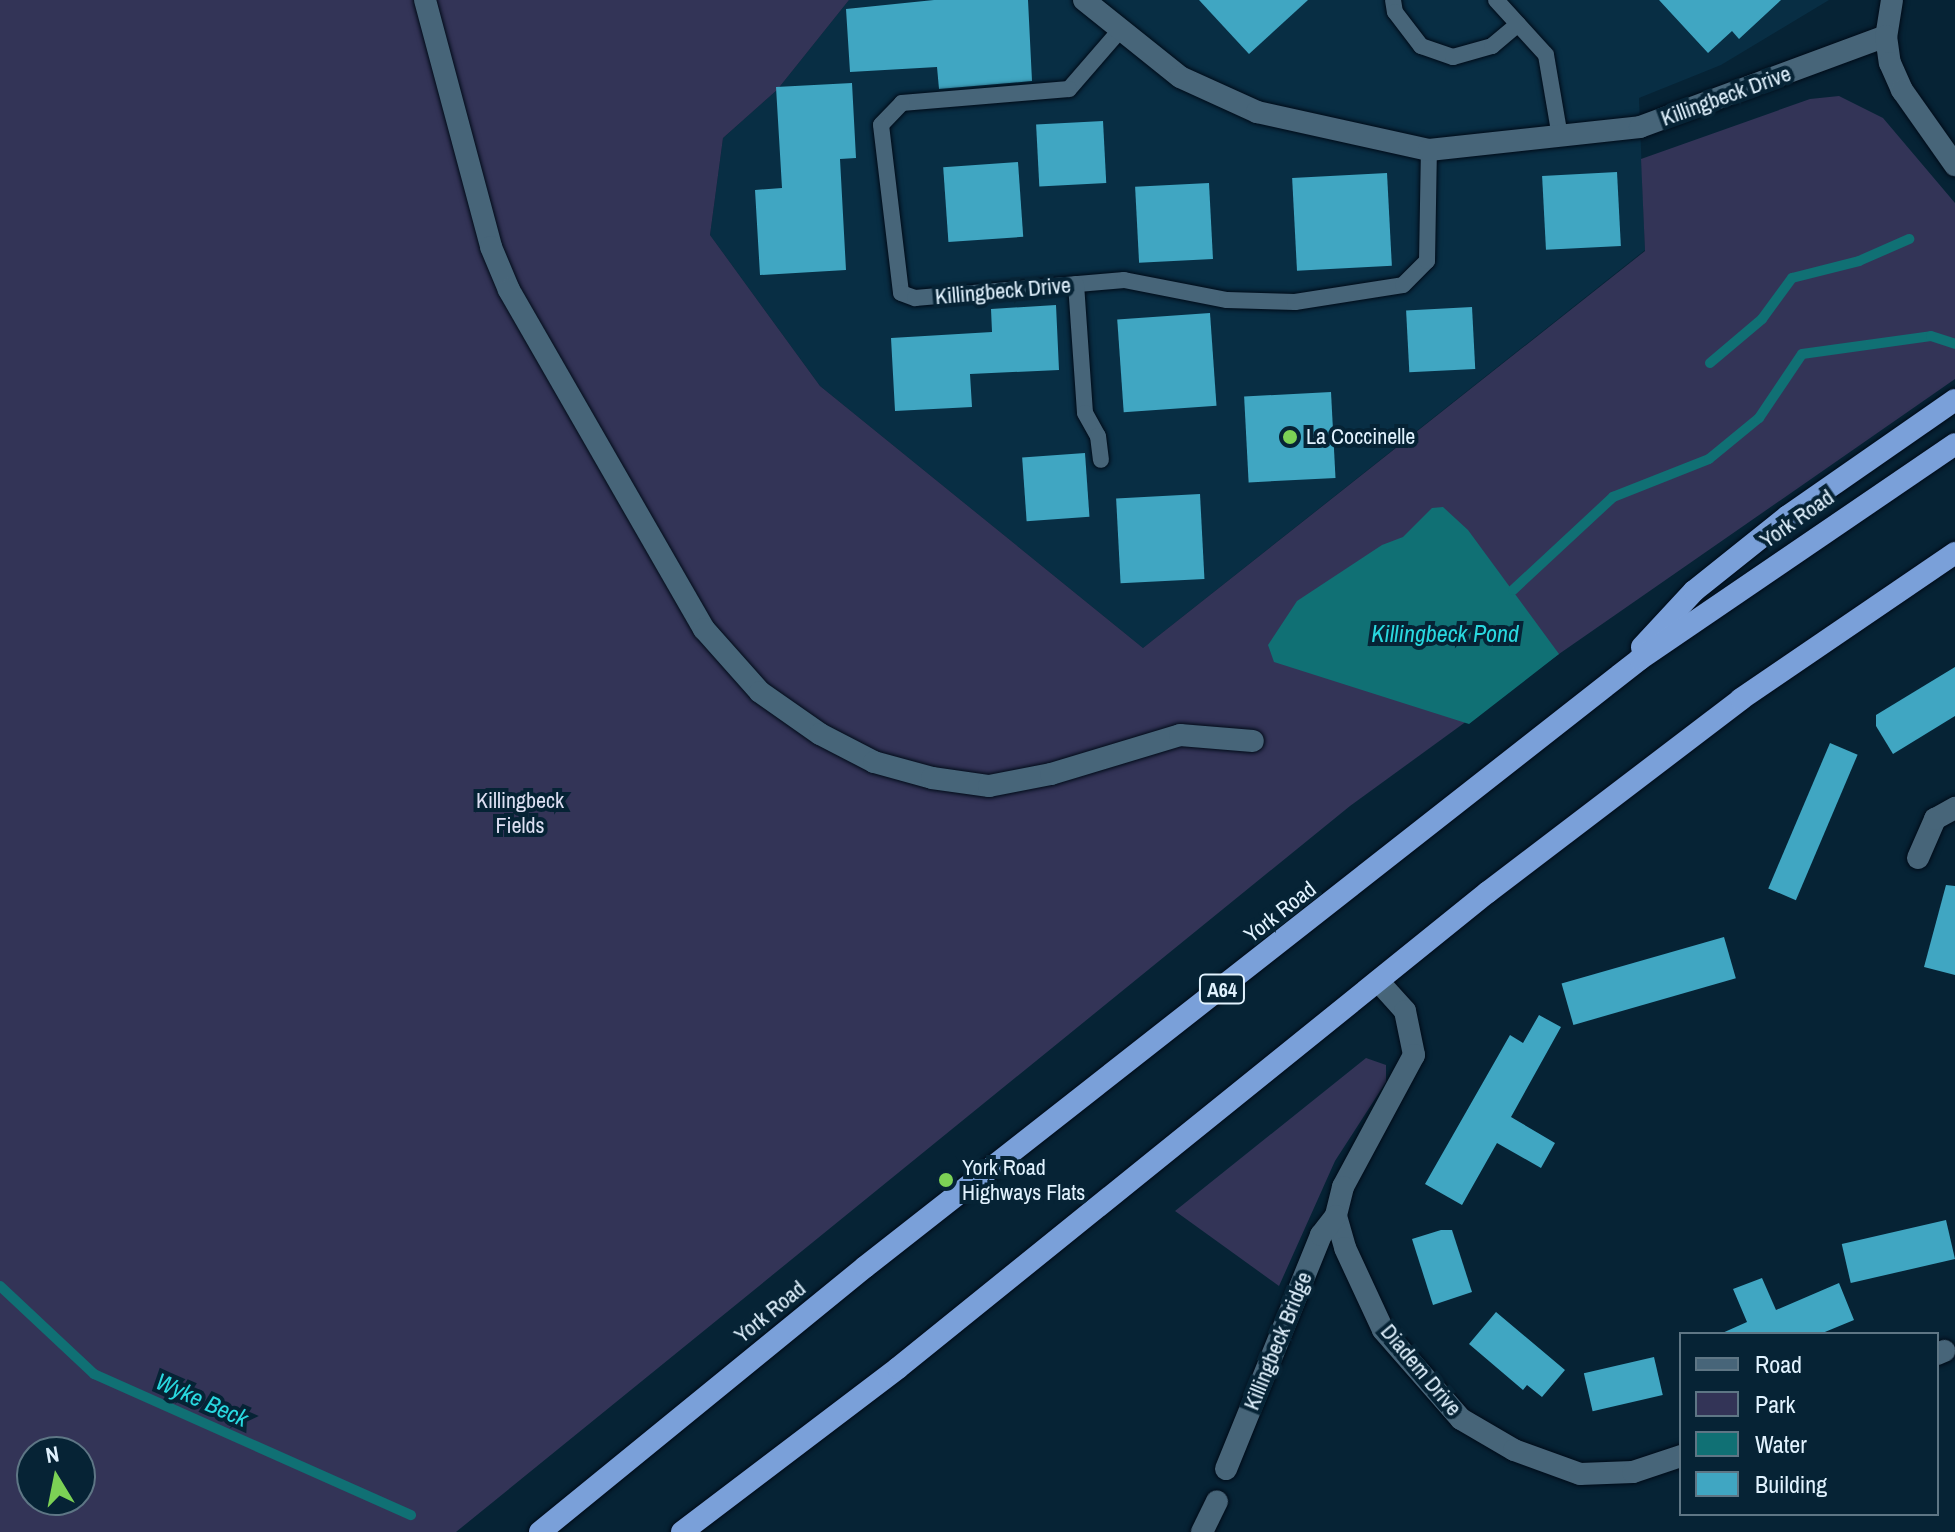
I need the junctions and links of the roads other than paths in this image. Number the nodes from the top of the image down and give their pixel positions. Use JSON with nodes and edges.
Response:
{"nodes":[{"id":1,"x":425,"y":0,"type":"edge"},
{"id":2,"x":1084,"y":0,"type":"edge"},
{"id":3,"x":1393,"y":0,"type":"edge"},
{"id":4,"x":1496,"y":0,"type":"edge"},
{"id":5,"x":1892,"y":0,"type":"edge"},
{"id":6,"x":1518,"y":24,"type":"junction"},
{"id":7,"x":1121,"y":29,"type":"junction"},
{"id":8,"x":1886,"y":36,"type":"junction"},
{"id":9,"x":1560,"y":137,"type":"junction"},
{"id":10,"x":1429,"y":150,"type":"junction"},
{"id":11,"x":1955,"y":165,"type":"edge"},
{"id":12,"x":1076,"y":284,"type":"junction"},
{"id":13,"x":1955,"y":400,"type":"edge"},
{"id":14,"x":1955,"y":444,"type":"edge"},
{"id":15,"x":1101,"y":460,"type":"dead end"},
{"id":16,"x":1955,"y":553,"type":"edge"},
{"id":17,"x":1607,"y":686,"type":"junction"},
{"id":18,"x":1253,"y":741,"type":"dead end"},
{"id":19,"x":1955,"y":808,"type":"edge"},
{"id":20,"x":1918,"y":858,"type":"dead end"},
{"id":21,"x":1378,"y":981,"type":"junction"},
{"id":22,"x":1336,"y":1216,"type":"junction"},
{"id":23,"x":1679,"y":1457,"type":"edge"},
{"id":24,"x":1226,"y":1469,"type":"dead end"},
{"id":25,"x":1217,"y":1501,"type":"dead end"},
{"id":26,"x":540,"y":1532,"type":"edge"},
{"id":27,"x":682,"y":1532,"type":"edge"},
{"id":28,"x":1202,"y":1532,"type":"edge"}],
"edges":[{"from":1,"to":18,"type":"street"},
{"from":2,"to":7,"type":"street","name":"Killingbeck Drive"},
{"from":3,"to":6,"type":"lane"},
{"from":4,"to":6,"type":"lane"},
{"from":5,"to":8,"type":"street"},
{"from":6,"to":9,"type":"lane"},
{"from":7,"to":10,"type":"street","name":"Killingbeck Drive"},
{"from":7,"to":12,"type":"lane","name":"Killingbeck Drive"},
{"from":8,"to":9,"type":"street","name":"Killingbeck Drive"},
{"from":8,"to":11,"type":"street"},
{"from":9,"to":10,"type":"street","name":"Killingbeck Drive"},
{"from":10,"to":12,"type":"lane","name":"Killingbeck Drive"},
{"from":12,"to":15,"type":"lane"},
{"from":13,"to":17,"type":"highway"},
{"from":14,"to":17,"type":"highway","name":"York Road","number":"A64"},
{"from":16,"to":21,"type":"highway"},
{"from":17,"to":26,"type":"highway","name":"York Road","number":"A64"},
{"from":19,"to":20,"type":"street"},
{"from":21,"to":22,"type":"street"},
{"from":21,"to":27,"type":"highway"},
{"from":22,"to":23,"type":"street","name":"Diadem Drive"},
{"from":22,"to":24,"type":"street","name":"Killingbeck Bridge"},
{"from":25,"to":28,"type":"street"}]}
